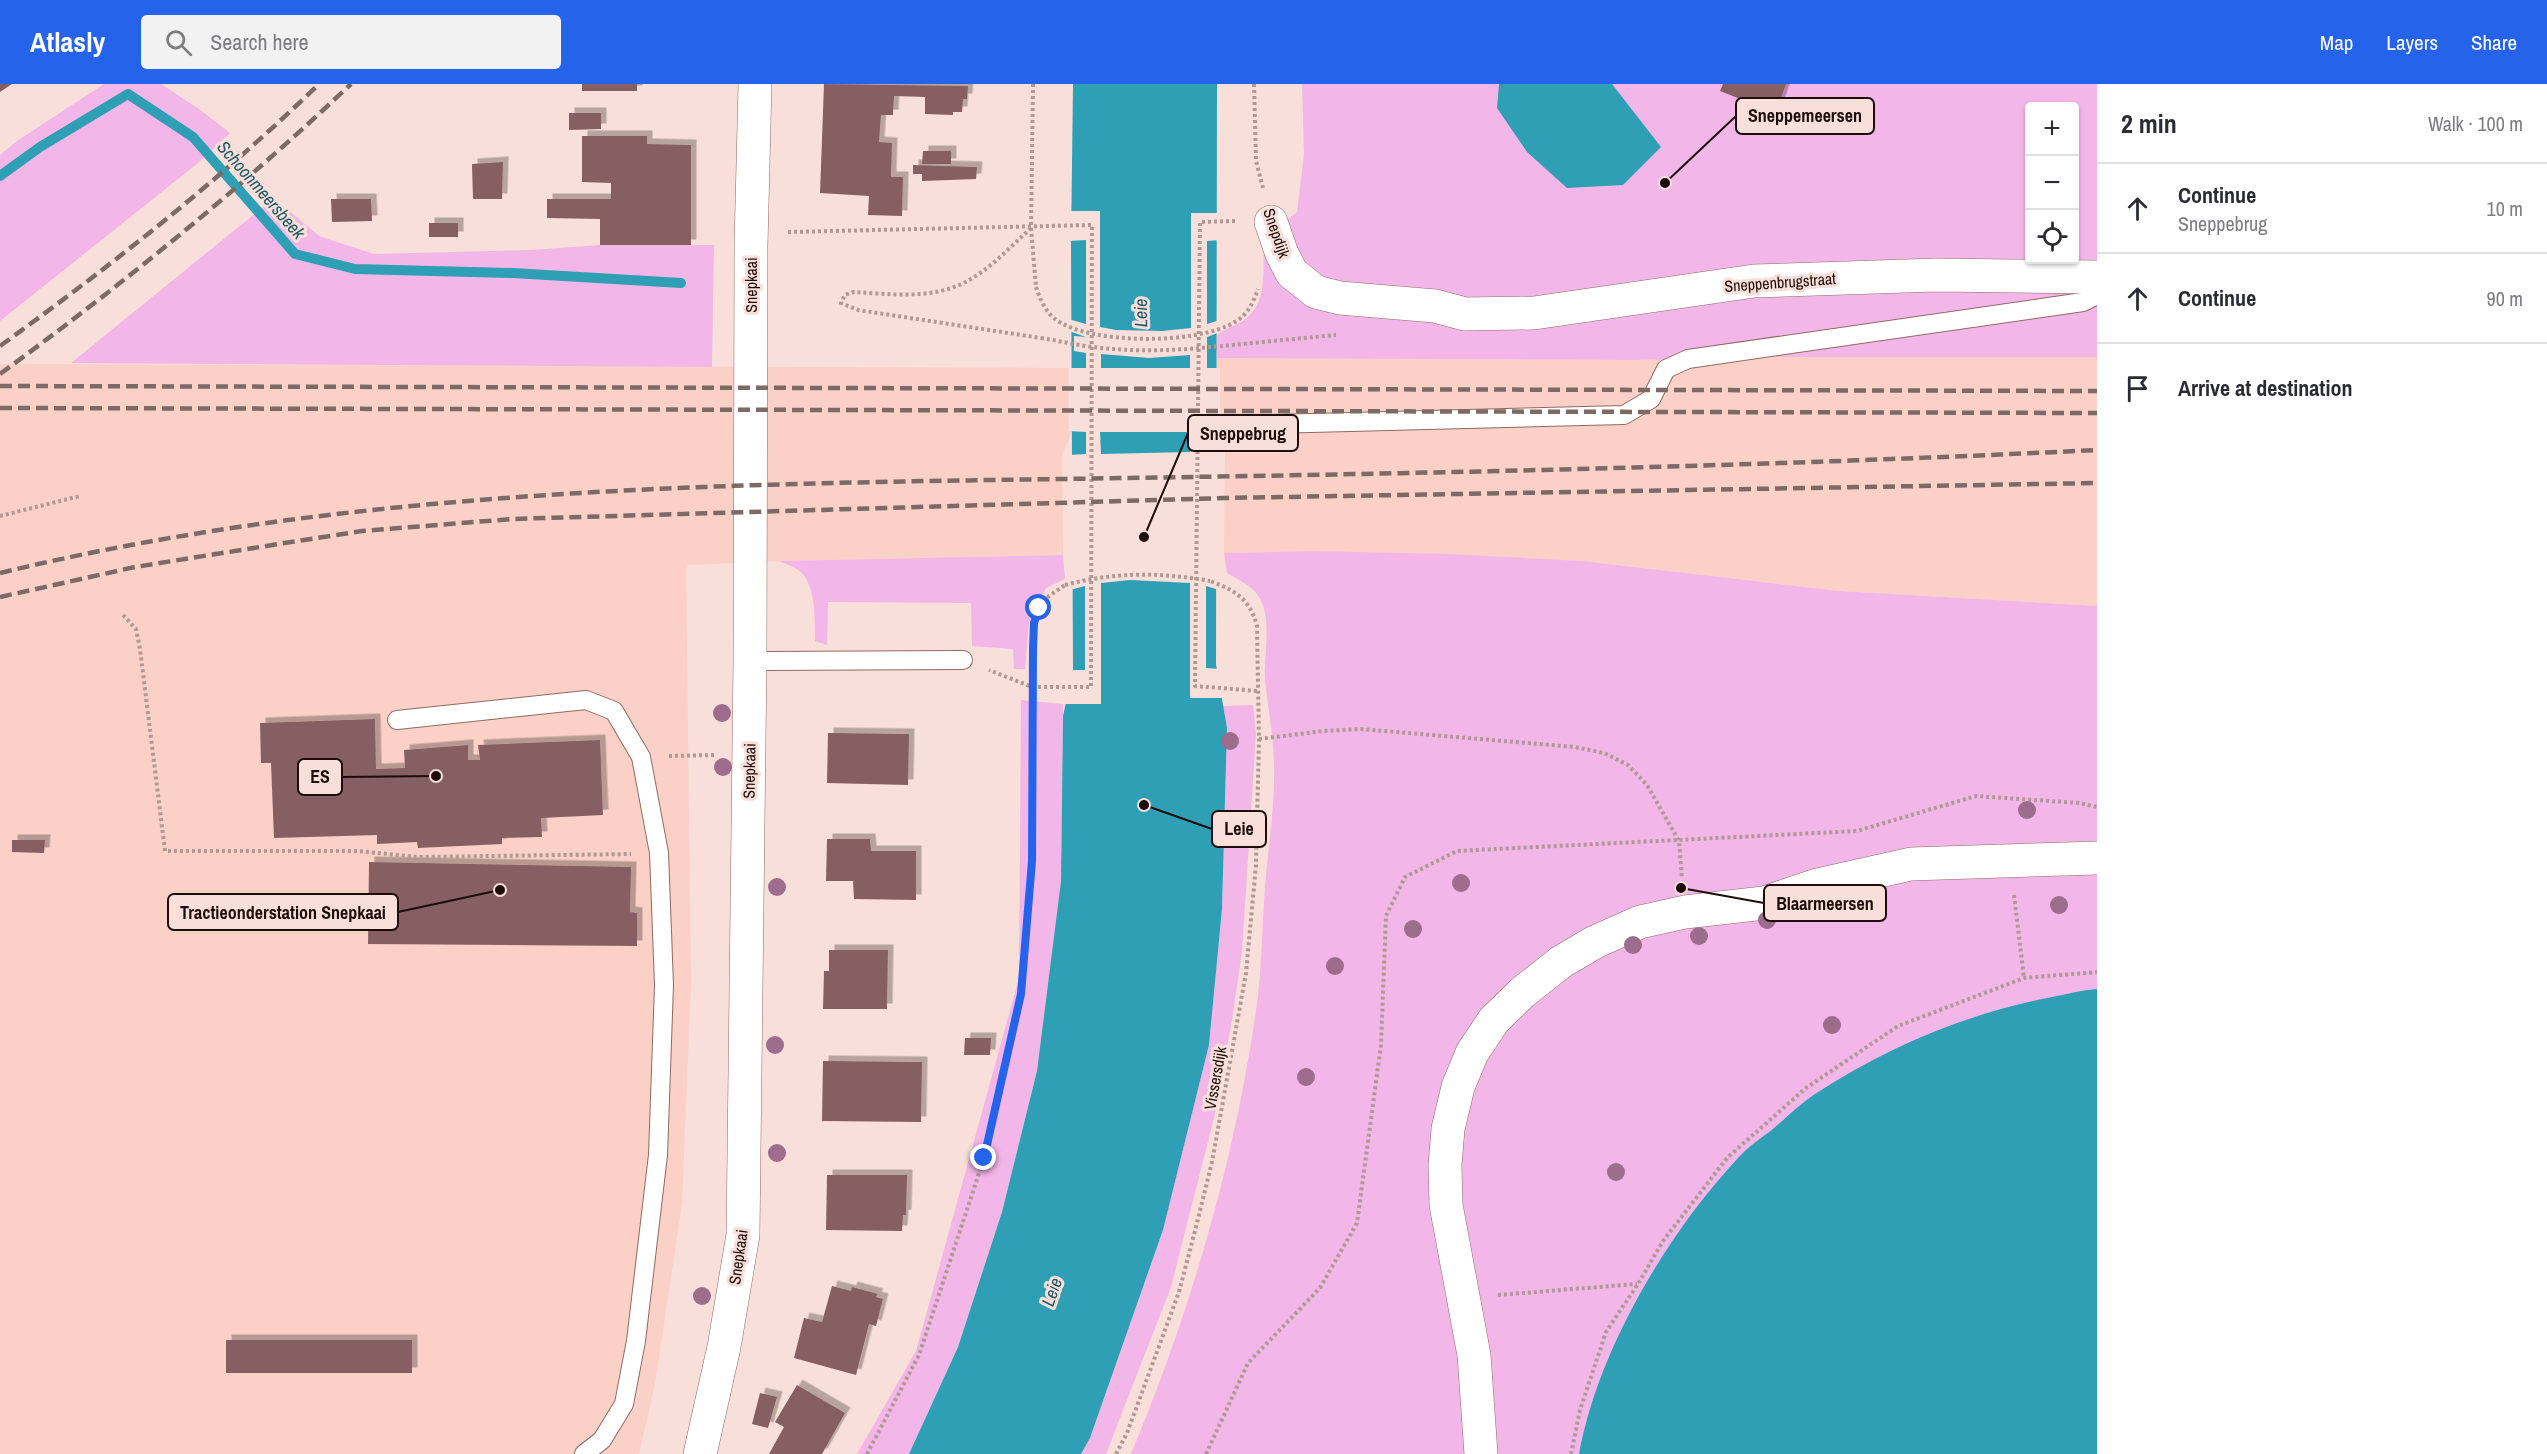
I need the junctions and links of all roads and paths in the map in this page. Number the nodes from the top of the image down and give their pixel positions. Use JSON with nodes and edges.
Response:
{"nodes":[{"id":1,"x":755,"y":84,"type":"edge"},
{"id":2,"x":1033,"y":84,"type":"edge"},
{"id":3,"x":1254,"y":84,"type":"edge"},
{"id":4,"x":1228,"y":222,"type":"dead end"},
{"id":5,"x":1271,"y":222,"type":"joint"},
{"id":6,"x":1031,"y":228,"type":"junction"},
{"id":7,"x":751,"y":232,"type":"junction"},
{"id":8,"x":2097,"y":277,"type":"edge"},
{"id":9,"x":1258,"y":289,"type":"dead end"},
{"id":10,"x":2097,"y":295,"type":"edge"},
{"id":11,"x":1465,"y":314,"type":"joint"},
{"id":12,"x":1262,"y":342,"type":"dead end"},
{"id":13,"x":1271,"y":424,"type":"dead end"},
{"id":14,"x":80,"y":496,"type":"dead end"},
{"id":15,"x":0,"y":516,"type":"edge"},
{"id":16,"x":123,"y":615,"type":"dead end"},
{"id":17,"x":963,"y":660,"type":"joint"},
{"id":18,"x":750,"y":661,"type":"junction"},
{"id":19,"x":1032,"y":687,"type":"junction"},
{"id":20,"x":1257,"y":691,"type":"junction"},
{"id":21,"x":397,"y":720,"type":"dead end"},
{"id":22,"x":1258,"y":740,"type":"junction"},
{"id":23,"x":706,"y":755,"type":"dead end"},
{"id":24,"x":670,"y":756,"type":"dead end"},
{"id":25,"x":2097,"y":807,"type":"edge"},
{"id":26,"x":1679,"y":841,"type":"junction"},
{"id":27,"x":659,"y":853,"type":"junction"},
{"id":28,"x":2097,"y":858,"type":"edge"},
{"id":29,"x":2009,"y":860,"type":"junction"},
{"id":30,"x":1685,"y":912,"type":"junction"},
{"id":31,"x":2097,"y":972,"type":"edge"},
{"id":32,"x":2024,"y":978,"type":"junction"},
{"id":33,"x":1638,"y":1284,"type":"junction"},
{"id":34,"x":1464,"y":1298,"type":"junction"},
{"id":35,"x":584,"y":1454,"type":"edge"},
{"id":36,"x":700,"y":1454,"type":"edge"},
{"id":37,"x":867,"y":1454,"type":"edge"},
{"id":38,"x":1116,"y":1454,"type":"edge"},
{"id":39,"x":1206,"y":1454,"type":"edge"},
{"id":40,"x":1481,"y":1454,"type":"edge"},
{"id":41,"x":1571,"y":1454,"type":"edge"}],
"edges":[{"from":1,"to":7,"type":"street","name":"Snepkaai"},
{"from":2,"to":6,"type":"path"},
{"from":3,"to":5,"type":"path","name":"Snepdijk"},
{"from":4,"to":20,"type":"path","bridge":true},
{"from":5,"to":11,"type":"street","name":"Snepdijk"},
{"from":6,"to":7,"type":"path"},
{"from":6,"to":9,"type":"path","bridge":true},
{"from":6,"to":12,"type":"path","bridge":true},
{"from":6,"to":19,"type":"path","bridge":true},
{"from":7,"to":18,"type":"street","name":"Snepkaai"},
{"from":8,"to":11,"type":"street","name":"Sneppenbrugstraat"},
{"from":10,"to":13,"type":"lane"},
{"from":14,"to":15,"type":"path"},
{"from":16,"to":27,"type":"path"},
{"from":17,"to":18,"type":"lane"},
{"from":17,"to":19,"type":"path"},
{"from":18,"to":36,"type":"street","name":"Snepkaai"},
{"from":19,"to":20,"type":"path","name":"Vissersdijk","bridge":true},
{"from":19,"to":37,"type":"path","name":"Vissersdijk"},
{"from":20,"to":22,"type":"path","name":"Vissersdijk"},
{"from":21,"to":27,"type":"lane"},
{"from":22,"to":26,"type":"path"},
{"from":22,"to":38,"type":"path","name":"Vissersdijk"},
{"from":23,"to":24,"type":"path"},
{"from":25,"to":26,"type":"path"},
{"from":26,"to":30,"type":"path"},
{"from":26,"to":39,"type":"path"},
{"from":27,"to":35,"type":"lane"},
{"from":28,"to":29,"type":"street"},
{"from":29,"to":30,"type":"street"},
{"from":29,"to":32,"type":"path"},
{"from":30,"to":34,"type":"street"},
{"from":31,"to":32,"type":"path"},
{"from":32,"to":33,"type":"path"},
{"from":33,"to":34,"type":"path"},
{"from":33,"to":41,"type":"path"},
{"from":34,"to":40,"type":"street"}]}
